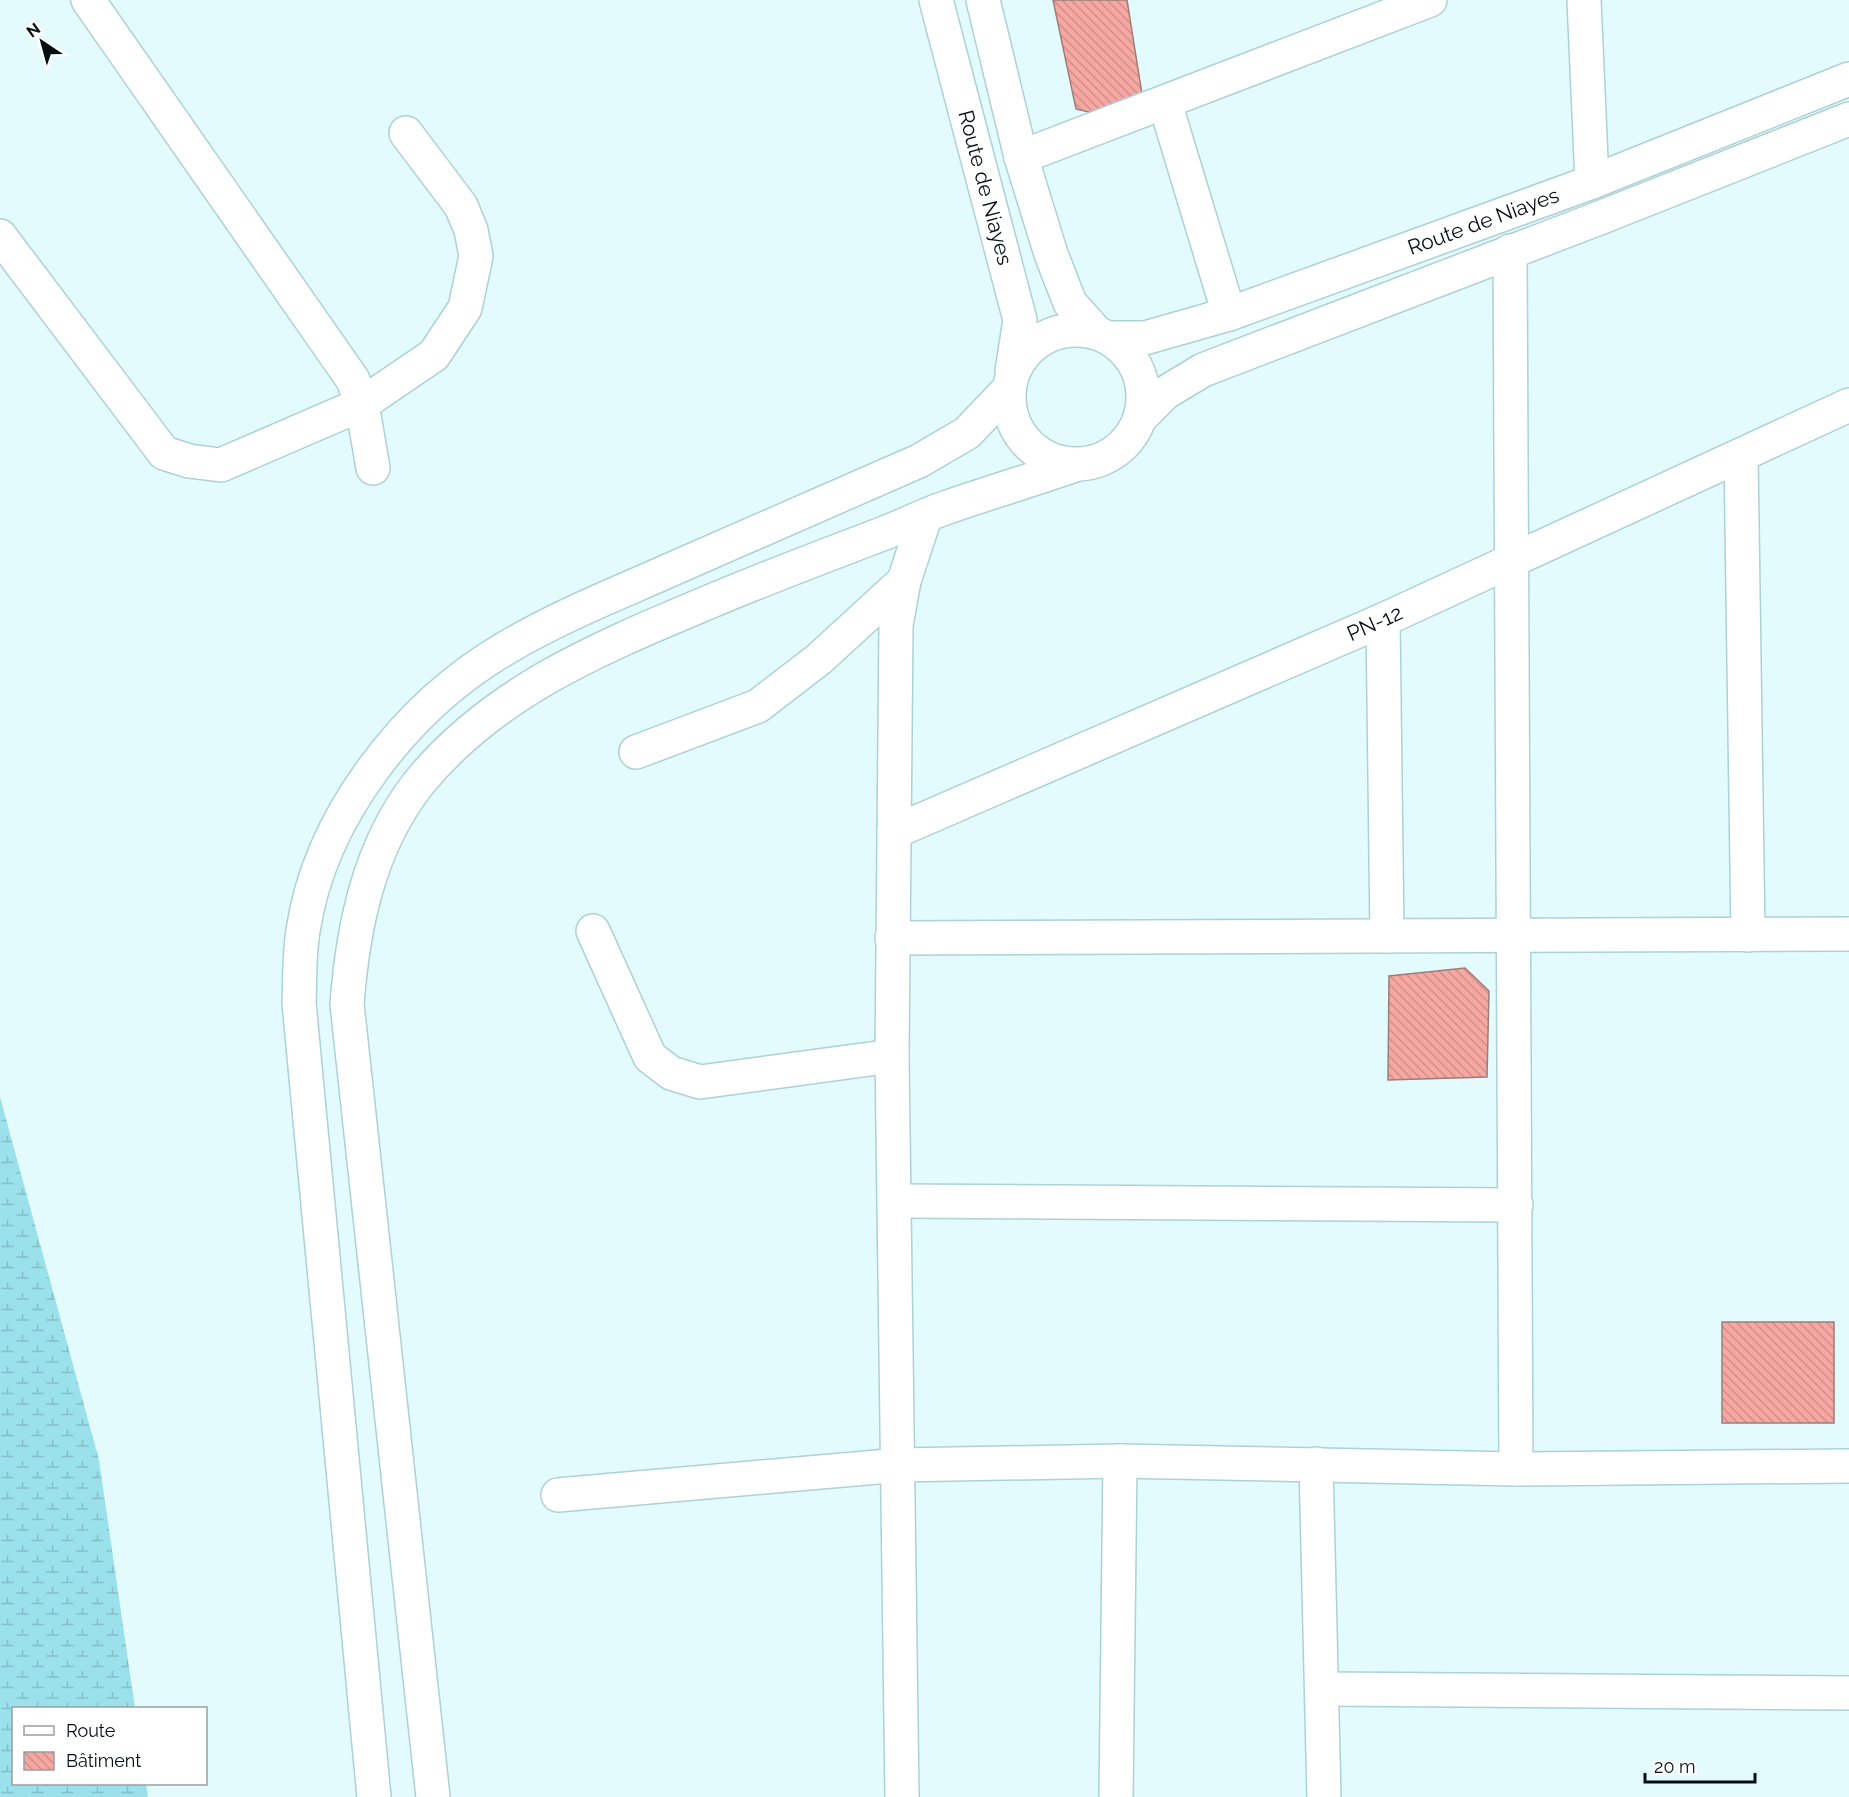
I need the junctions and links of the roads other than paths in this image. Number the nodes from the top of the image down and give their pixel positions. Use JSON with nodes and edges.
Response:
{"nodes":[{"id":1,"x":88,"y":0,"type":"edge"},
{"id":2,"x":936,"y":0,"type":"edge"},
{"id":3,"x":983,"y":0,"type":"edge"},
{"id":4,"x":1430,"y":0,"type":"edge"},
{"id":5,"x":1584,"y":0,"type":"edge"},
{"id":6,"x":1849,"y":79,"type":"edge"},
{"id":7,"x":1165,"y":103,"type":"junction"},
{"id":8,"x":1849,"y":119,"type":"edge"},
{"id":9,"x":406,"y":133,"type":"dead end"},
{"id":10,"x":1021,"y":157,"type":"junction"},
{"id":11,"x":1592,"y":182,"type":"junction"},
{"id":12,"x":0,"y":236,"type":"edge"},
{"id":13,"x":1510,"y":251,"type":"junction"},
{"id":14,"x":1229,"y":314,"type":"junction"},
{"id":15,"x":1103,"y":335,"type":"junction"},
{"id":16,"x":1010,"y":382,"type":"junction"},
{"id":17,"x":362,"y":404,"type":"junction"},
{"id":18,"x":1849,"y":405,"type":"edge"},
{"id":19,"x":1140,"y":418,"type":"junction"},
{"id":20,"x":1741,"y":456,"type":"junction"},
{"id":21,"x":1075,"y":465,"type":"junction"},
{"id":22,"x":373,"y":468,"type":"dead end"},
{"id":23,"x":926,"y":517,"type":"junction"},
{"id":24,"x":1510,"y":563,"type":"junction"},
{"id":25,"x":904,"y":581,"type":"junction"},
{"id":26,"x":1383,"y":620,"type":"junction"},
{"id":27,"x":636,"y":752,"type":"dead end"},
{"id":28,"x":894,"y":832,"type":"junction"},
{"id":29,"x":594,"y":931,"type":"dead end"},
{"id":30,"x":1849,"y":934,"type":"edge"},
{"id":31,"x":1748,"y":935,"type":"junction"},
{"id":32,"x":1387,"y":936,"type":"junction"},
{"id":33,"x":1514,"y":936,"type":"junction"},
{"id":34,"x":892,"y":938,"type":"junction"},
{"id":35,"x":892,"y":1056,"type":"junction"},
{"id":36,"x":895,"y":1201,"type":"junction"},
{"id":37,"x":1515,"y":1204,"type":"junction"},
{"id":38,"x":1120,"y":1461,"type":"junction"},
{"id":39,"x":1316,"y":1464,"type":"junction"},
{"id":40,"x":900,"y":1465,"type":"junction"},
{"id":41,"x":1849,"y":1466,"type":"edge"},
{"id":42,"x":1516,"y":1469,"type":"junction"},
{"id":43,"x":558,"y":1495,"type":"dead end"},
{"id":44,"x":1323,"y":1689,"type":"junction"},
{"id":45,"x":1849,"y":1693,"type":"edge"},
{"id":46,"x":374,"y":1797,"type":"edge"},
{"id":47,"x":433,"y":1797,"type":"edge"},
{"id":48,"x":902,"y":1797,"type":"edge"},
{"id":49,"x":1116,"y":1797,"type":"edge"},
{"id":50,"x":1324,"y":1797,"type":"edge"}],
"edges":[{"from":1,"to":17,"type":"street"},
{"from":2,"to":16,"type":"street","name":"Route de Niayes"},
{"from":3,"to":10,"type":"street","name":"Route de Niayes"},
{"from":4,"to":7,"type":"street"},
{"from":5,"to":11,"type":"street"},
{"from":6,"to":11,"type":"street","name":"Route de Niayes"},
{"from":7,"to":10,"type":"street"},
{"from":7,"to":14,"type":"street"},
{"from":8,"to":13,"type":"street","name":"Route de Niayes"},
{"from":9,"to":17,"type":"street"},
{"from":10,"to":15,"type":"street","name":"Route de Niayes"},
{"from":11,"to":14,"type":"street","name":"Route de Niayes"},
{"from":12,"to":17,"type":"street"},
{"from":13,"to":19,"type":"street","name":"Route de Niayes"},
{"from":13,"to":24,"type":"street"},
{"from":14,"to":15,"type":"street","name":"Route de Niayes"},
{"from":15,"to":16,"type":"street"},
{"from":15,"to":19,"type":"street"},
{"from":16,"to":21,"type":"street"},
{"from":16,"to":46,"type":"street"},
{"from":17,"to":22,"type":"street"},
{"from":18,"to":20,"type":"street","name":"PN-12"},
{"from":19,"to":21,"type":"street"},
{"from":20,"to":24,"type":"street","name":"PN-12"},
{"from":20,"to":31,"type":"street"},
{"from":21,"to":23,"type":"street"},
{"from":23,"to":25,"type":"street"},
{"from":23,"to":47,"type":"street"},
{"from":24,"to":26,"type":"street","name":"PN-12"},
{"from":24,"to":33,"type":"street"},
{"from":25,"to":27,"type":"street"},
{"from":25,"to":28,"type":"street"},
{"from":26,"to":28,"type":"street","name":"PN-12"},
{"from":26,"to":32,"type":"street"},
{"from":28,"to":34,"type":"street"},
{"from":29,"to":35,"type":"street"},
{"from":30,"to":31,"type":"street"},
{"from":31,"to":33,"type":"street"},
{"from":32,"to":33,"type":"street"},
{"from":32,"to":34,"type":"street"},
{"from":33,"to":37,"type":"street"},
{"from":34,"to":35,"type":"street"},
{"from":35,"to":36,"type":"street"},
{"from":36,"to":37,"type":"street"},
{"from":36,"to":40,"type":"street"},
{"from":37,"to":42,"type":"street"},
{"from":38,"to":39,"type":"street"},
{"from":38,"to":40,"type":"street"},
{"from":38,"to":49,"type":"street"},
{"from":39,"to":42,"type":"street"},
{"from":39,"to":44,"type":"street"},
{"from":40,"to":43,"type":"street"},
{"from":40,"to":48,"type":"street"},
{"from":41,"to":42,"type":"street"},
{"from":44,"to":45,"type":"street"},
{"from":44,"to":50,"type":"street"}]}
